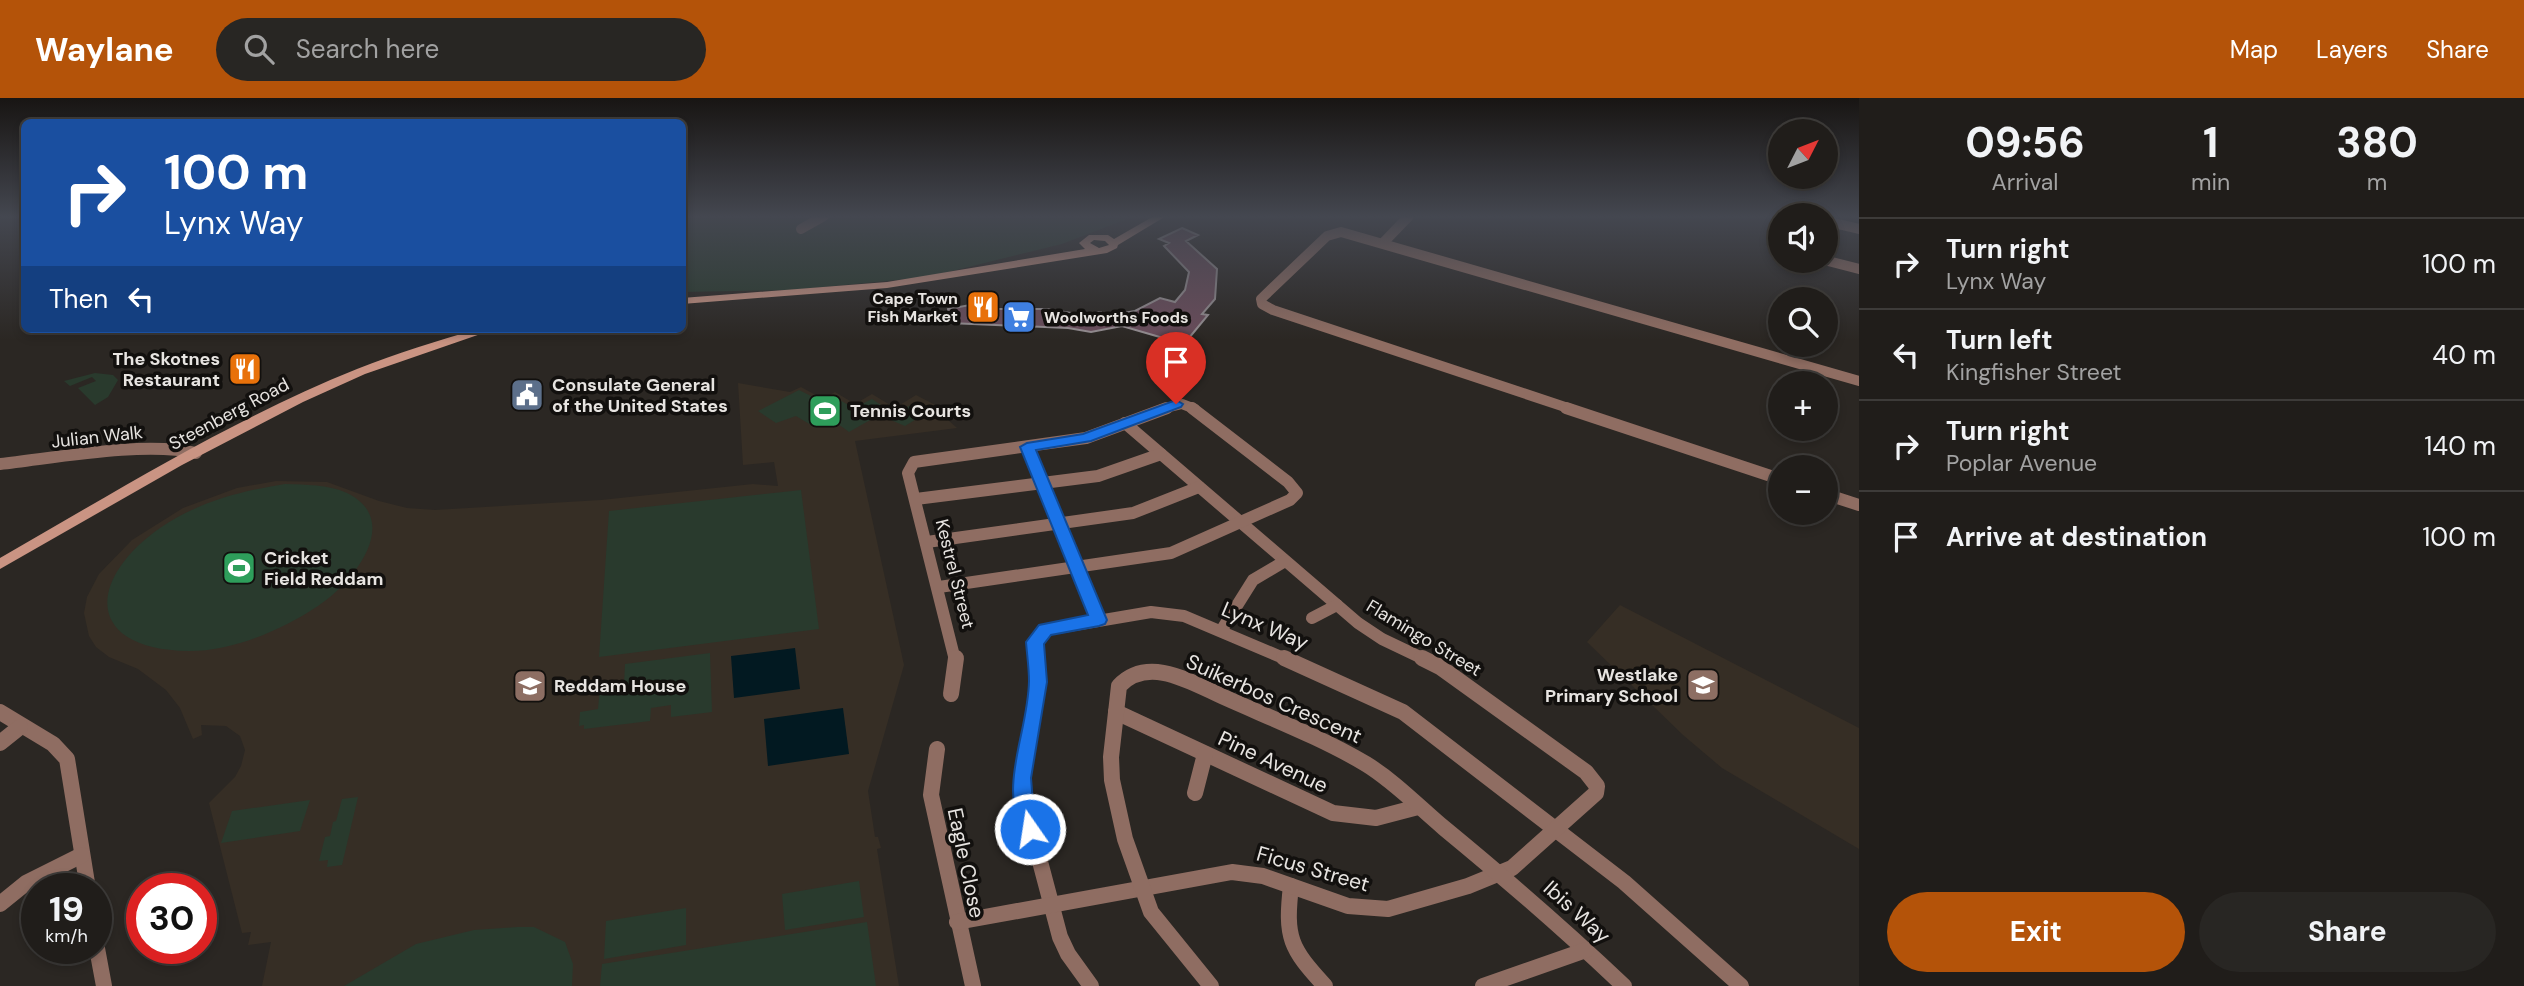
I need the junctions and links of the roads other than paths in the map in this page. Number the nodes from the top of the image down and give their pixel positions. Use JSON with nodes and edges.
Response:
{"nodes":[{"id":1,"x":1040,"y":257,"type":"edge"},
{"id":2,"x":1053,"y":257,"type":"edge"},
{"id":3,"x":1304,"y":257,"type":"edge"},
{"id":4,"x":1432,"y":257,"type":"edge"},
{"id":5,"x":1838,"y":264,"type":"edge"},
{"id":6,"x":993,"y":268,"type":"junction"},
{"id":7,"x":1859,"y":269,"type":"edge"},
{"id":8,"x":686,"y":301,"type":"edge"},
{"id":9,"x":476,"y":333,"type":"edge"},
{"id":10,"x":1859,"y":381,"type":"edge"},
{"id":11,"x":1125,"y":423,"type":"junction"},
{"id":12,"x":1027,"y":447,"type":"junction"},
{"id":13,"x":196,"y":453,"type":"junction"},
{"id":14,"x":1161,"y":454,"type":"junction"},
{"id":15,"x":0,"y":464,"type":"edge"},
{"id":16,"x":1768,"y":475,"type":"edge"},
{"id":17,"x":1043,"y":483,"type":"junction"},
{"id":18,"x":1199,"y":487,"type":"junction"},
{"id":19,"x":1838,"y":498,"type":"edge"},
{"id":20,"x":916,"y":499,"type":"junction"},
{"id":21,"x":1859,"y":505,"type":"edge"},
{"id":22,"x":1059,"y":523,"type":"junction"},
{"id":23,"x":1241,"y":523,"type":"junction"},
{"id":24,"x":927,"y":541,"type":"junction"},
{"id":25,"x":1285,"y":561,"type":"junction"},
{"id":26,"x":0,"y":564,"type":"edge"},
{"id":27,"x":1077,"y":567,"type":"junction"},
{"id":28,"x":939,"y":587,"type":"junction"},
{"id":29,"x":1336,"y":605,"type":"junction"},
{"id":30,"x":1312,"y":618,"type":"dead end"},
{"id":31,"x":1099,"y":620,"type":"junction"},
{"id":32,"x":1221,"y":631,"type":"junction"},
{"id":33,"x":951,"y":694,"type":"dead end"},
{"id":34,"x":0,"y":712,"type":"edge"},
{"id":35,"x":1116,"y":712,"type":"junction"},
{"id":36,"x":20,"y":727,"type":"junction"},
{"id":37,"x":0,"y":743,"type":"edge"},
{"id":38,"x":937,"y":748,"type":"dead end"},
{"id":39,"x":1205,"y":754,"type":"junction"},
{"id":40,"x":1195,"y":793,"type":"dead end"},
{"id":41,"x":1418,"y":807,"type":"junction"},
{"id":42,"x":1557,"y":830,"type":"junction"},
{"id":43,"x":82,"y":855,"type":"junction"},
{"id":44,"x":85,"y":873,"type":"edge"},
{"id":45,"x":1499,"y":873,"type":"junction"},
{"id":46,"x":1291,"y":886,"type":"junction"},
{"id":47,"x":1140,"y":887,"type":"junction"},
{"id":48,"x":0,"y":904,"type":"edge"},
{"id":49,"x":1051,"y":904,"type":"junction"},
{"id":50,"x":957,"y":922,"type":"junction"},
{"id":51,"x":1586,"y":950,"type":"junction"},
{"id":52,"x":100,"y":964,"type":"edge"},
{"id":53,"x":104,"y":986,"type":"edge"},
{"id":54,"x":973,"y":986,"type":"edge"},
{"id":55,"x":1091,"y":986,"type":"edge"},
{"id":56,"x":1211,"y":986,"type":"edge"},
{"id":57,"x":1325,"y":986,"type":"edge"},
{"id":58,"x":1483,"y":986,"type":"edge"},
{"id":59,"x":1624,"y":986,"type":"edge"},
{"id":60,"x":1741,"y":986,"type":"edge"}],
"edges":[{"from":1,"to":6,"type":"main road"},
{"from":2,"to":6,"type":"main road"},
{"from":3,"to":16,"type":"street"},
{"from":4,"to":10,"type":"street"},
{"from":5,"to":7,"type":"street"},
{"from":6,"to":8,"type":"main road"},
{"from":9,"to":13,"type":"main road","name":"Steenberg Road"},
{"from":11,"to":12,"type":"street"},
{"from":11,"to":14,"type":"street","name":"Flamingo Street"},
{"from":11,"to":23,"type":"street"},
{"from":12,"to":17,"type":"street"},
{"from":12,"to":20,"type":"street","name":"Kestrel Street"},
{"from":13,"to":15,"type":"street","name":"Julian Walk"},
{"from":13,"to":26,"type":"main road","name":"Steenberg Road"},
{"from":14,"to":17,"type":"street"},
{"from":14,"to":18,"type":"street","name":"Flamingo Street"},
{"from":17,"to":20,"type":"street"},
{"from":17,"to":22,"type":"street"},
{"from":18,"to":22,"type":"street"},
{"from":18,"to":23,"type":"street","name":"Flamingo Street"},
{"from":19,"to":21,"type":"street"},
{"from":20,"to":24,"type":"street","name":"Kestrel Street"},
{"from":22,"to":24,"type":"street"},
{"from":22,"to":27,"type":"street"},
{"from":23,"to":25,"type":"street","name":"Flamingo Street"},
{"from":23,"to":27,"type":"street"},
{"from":24,"to":28,"type":"street","name":"Kestrel Street"},
{"from":25,"to":29,"type":"street","name":"Flamingo Street"},
{"from":25,"to":32,"type":"street"},
{"from":27,"to":28,"type":"street"},
{"from":27,"to":31,"type":"street"},
{"from":28,"to":33,"type":"street","name":"Kestrel Street"},
{"from":29,"to":30,"type":"street"},
{"from":29,"to":42,"type":"street","name":"Flamingo Street"},
{"from":31,"to":32,"type":"street","name":"Lynx Way"},
{"from":31,"to":49,"type":"street","name":"Lynx Way"},
{"from":32,"to":42,"type":"street","name":"Lynx Way"},
{"from":34,"to":36,"type":"street"},
{"from":35,"to":39,"type":"street","name":"Pine Avenue"},
{"from":35,"to":41,"type":"street","name":"Suikerbos Crescent"},
{"from":35,"to":47,"type":"street","name":"Suikerbos Crescent"},
{"from":36,"to":37,"type":"street"},
{"from":36,"to":43,"type":"street"},
{"from":38,"to":50,"type":"street","name":"Eagle Close"},
{"from":39,"to":40,"type":"street"},
{"from":39,"to":41,"type":"street","name":"Pine Avenue"},
{"from":41,"to":45,"type":"street","name":"Suikerbos Crescent"},
{"from":42,"to":45,"type":"street","name":"Ficus Street"},
{"from":42,"to":60,"type":"street","name":"Lynx Way"},
{"from":43,"to":44,"type":"street"},
{"from":43,"to":48,"type":"street"},
{"from":45,"to":46,"type":"street","name":"Ficus Street"},
{"from":45,"to":51,"type":"street","name":"Ibis Way"},
{"from":46,"to":47,"type":"street","name":"Ficus Street"},
{"from":46,"to":57,"type":"street"},
{"from":47,"to":49,"type":"street","name":"Ficus Street"},
{"from":47,"to":56,"type":"street"},
{"from":49,"to":50,"type":"street","name":"Ficus Street"},
{"from":49,"to":55,"type":"street","name":"Lynx Way"},
{"from":50,"to":54,"type":"street","name":"Eagle Close"},
{"from":51,"to":58,"type":"street"},
{"from":51,"to":59,"type":"street","name":"Ibis Way"},
{"from":52,"to":53,"type":"street"}]}
